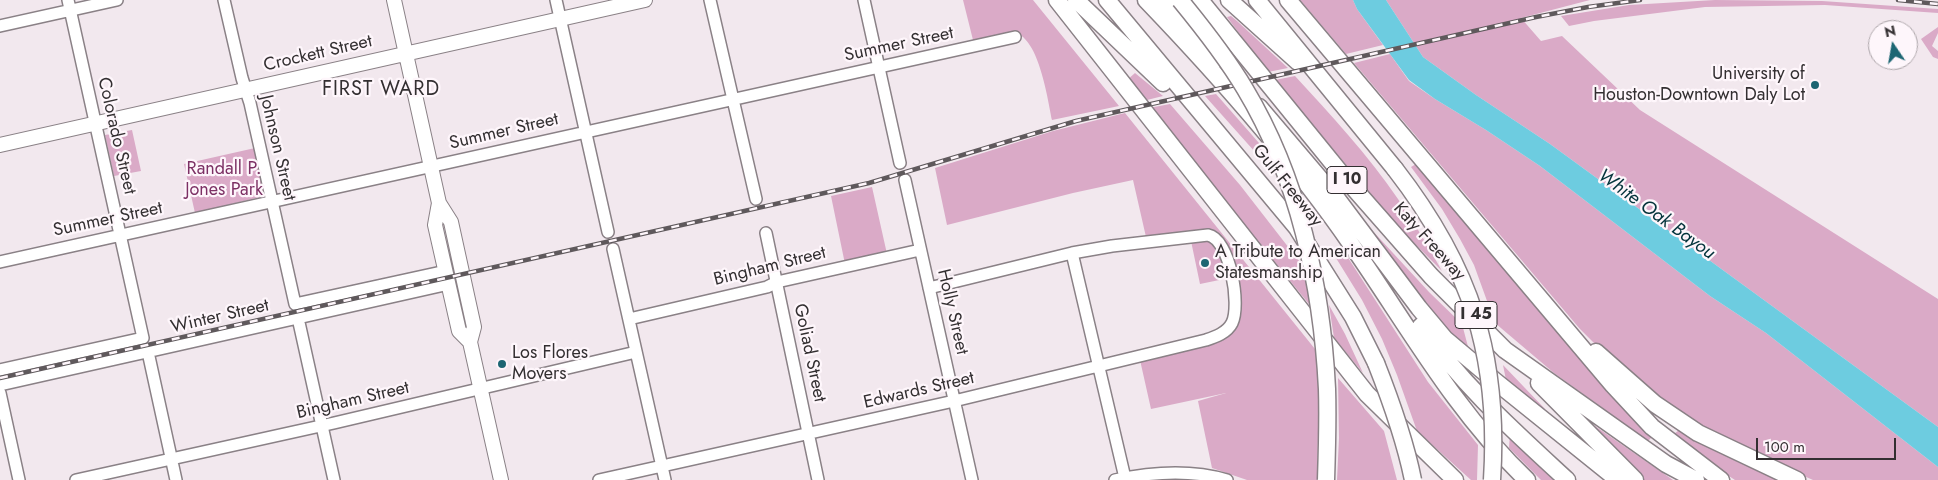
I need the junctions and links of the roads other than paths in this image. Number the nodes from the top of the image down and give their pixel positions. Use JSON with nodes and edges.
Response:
{"nodes":[{"id":1,"x":117,"y":0,"type":"edge"},
{"id":2,"x":224,"y":0,"type":"edge"},
{"id":3,"x":394,"y":0,"type":"edge"},
{"id":4,"x":556,"y":0,"type":"edge"},
{"id":5,"x":645,"y":0,"type":"edge"},
{"id":6,"x":710,"y":0,"type":"edge"},
{"id":7,"x":864,"y":0,"type":"edge"},
{"id":8,"x":1057,"y":0,"type":"edge"},
{"id":9,"x":1076,"y":0,"type":"edge"},
{"id":10,"x":1106,"y":0,"type":"edge"},
{"id":11,"x":1146,"y":0,"type":"edge"},
{"id":12,"x":1165,"y":0,"type":"edge"},
{"id":13,"x":1180,"y":0,"type":"edge"},
{"id":14,"x":1200,"y":0,"type":"edge"},
{"id":15,"x":1229,"y":0,"type":"edge"},
{"id":16,"x":1257,"y":0,"type":"edge"},
{"id":17,"x":1288,"y":0,"type":"edge"},
{"id":18,"x":69,"y":5,"type":"edge"},
{"id":19,"x":561,"y":19,"type":"junction"},
{"id":20,"x":0,"y":26,"type":"edge"},
{"id":21,"x":1015,"y":37,"type":"dead end"},
{"id":22,"x":406,"y":53,"type":"junction"},
{"id":23,"x":879,"y":67,"type":"junction"},
{"id":24,"x":245,"y":90,"type":"junction"},
{"id":25,"x":734,"y":99,"type":"junction"},
{"id":26,"x":1337,"y":100,"type":"junction"},
{"id":27,"x":95,"y":124,"type":"junction"},
{"id":28,"x":586,"y":132,"type":"junction"},
{"id":29,"x":0,"y":145,"type":"edge"},
{"id":30,"x":1227,"y":145,"type":"junction"},
{"id":31,"x":900,"y":163,"type":"dead end"},
{"id":32,"x":431,"y":166,"type":"junction"},
{"id":33,"x":905,"y":180,"type":"dead end"},
{"id":34,"x":756,"y":199,"type":"dead end"},
{"id":35,"x":272,"y":202,"type":"junction"},
{"id":36,"x":439,"y":203,"type":"junction"},
{"id":37,"x":1357,"y":225,"type":"junction"},
{"id":38,"x":608,"y":232,"type":"dead end"},
{"id":39,"x":766,"y":233,"type":"dead end"},
{"id":40,"x":121,"y":235,"type":"junction"},
{"id":41,"x":613,"y":249,"type":"dead end"},
{"id":42,"x":920,"y":250,"type":"junction"},
{"id":43,"x":1072,"y":253,"type":"junction"},
{"id":44,"x":0,"y":262,"type":"edge"},
{"id":45,"x":447,"y":278,"type":"junction"},
{"id":46,"x":777,"y":282,"type":"junction"},
{"id":47,"x":929,"y":288,"type":"junction"},
{"id":48,"x":1539,"y":297,"type":"junction"},
{"id":49,"x":295,"y":304,"type":"joint"},
{"id":50,"x":298,"y":318,"type":"junction"},
{"id":51,"x":629,"y":319,"type":"junction"},
{"id":52,"x":470,"y":342,"type":"junction"},
{"id":53,"x":1505,"y":350,"type":"junction"},
{"id":54,"x":148,"y":352,"type":"junction"},
{"id":55,"x":636,"y":352,"type":"junction"},
{"id":56,"x":1099,"y":367,"type":"junction"},
{"id":57,"x":0,"y":370,"type":"edge"},
{"id":58,"x":0,"y":385,"type":"edge"},
{"id":59,"x":481,"y":390,"type":"junction"},
{"id":60,"x":0,"y":393,"type":"edge"},
{"id":61,"x":954,"y":401,"type":"junction"},
{"id":62,"x":322,"y":426,"type":"junction"},
{"id":63,"x":808,"y":433,"type":"junction"},
{"id":64,"x":171,"y":459,"type":"junction"},
{"id":65,"x":662,"y":466,"type":"junction"},
{"id":66,"x":1120,"y":479,"type":"edge"},
{"id":67,"x":1220,"y":479,"type":"edge"},
{"id":68,"x":19,"y":480,"type":"edge"},
{"id":69,"x":76,"y":480,"type":"edge"},
{"id":70,"x":176,"y":480,"type":"edge"},
{"id":71,"x":334,"y":480,"type":"edge"},
{"id":72,"x":501,"y":480,"type":"edge"},
{"id":73,"x":599,"y":480,"type":"edge"},
{"id":74,"x":665,"y":480,"type":"edge"},
{"id":75,"x":818,"y":480,"type":"edge"},
{"id":76,"x":972,"y":480,"type":"edge"},
{"id":77,"x":1326,"y":480,"type":"edge"},
{"id":78,"x":1413,"y":480,"type":"edge"},
{"id":79,"x":1455,"y":480,"type":"edge"},
{"id":80,"x":1492,"y":480,"type":"edge"},
{"id":81,"x":1527,"y":480,"type":"edge"},
{"id":82,"x":1567,"y":480,"type":"edge"},
{"id":83,"x":1618,"y":480,"type":"edge"},
{"id":84,"x":1636,"y":480,"type":"edge"},
{"id":85,"x":1696,"y":480,"type":"edge"},
{"id":86,"x":1721,"y":480,"type":"edge"},
{"id":87,"x":1797,"y":480,"type":"edge"}],
"edges":[{"from":1,"to":18,"type":"street"},
{"from":2,"to":24,"type":"street","name":"Johnson Street"},
{"from":3,"to":22,"type":"main road"},
{"from":4,"to":19,"type":"street"},
{"from":5,"to":19,"type":"main road","name":"Crockett Street"},
{"from":6,"to":25,"type":"street"},
{"from":7,"to":23,"type":"street"},
{"from":8,"to":79,"type":"highway"},
{"from":9,"to":30,"type":"highway"},
{"from":10,"to":30,"type":"highway","name":"Gulf Freeway"},
{"from":11,"to":81,"type":"highway"},
{"from":12,"to":37,"type":"highway"},
{"from":13,"to":77,"type":"highway","bridge":true},
{"from":14,"to":53,"type":"highway","name":"Katy Freeway","number":"I 10"},
{"from":15,"to":26,"type":"highway"},
{"from":16,"to":26,"type":"highway","number":"I 45"},
{"from":17,"to":48,"type":"highway"},
{"from":18,"to":20,"type":"street"},
{"from":18,"to":27,"type":"street","name":"Colorado Street"},
{"from":19,"to":22,"type":"main road","name":"Crockett Street"},
{"from":19,"to":28,"type":"street"},
{"from":21,"to":23,"type":"street","name":"Summer Street"},
{"from":22,"to":24,"type":"main road","name":"Crockett Street"},
{"from":22,"to":32,"type":"main road"},
{"from":23,"to":25,"type":"street","name":"Summer Street"},
{"from":23,"to":31,"type":"street"},
{"from":24,"to":27,"type":"main road","name":"Crockett Street"},
{"from":24,"to":35,"type":"street","name":"Johnson Street"},
{"from":25,"to":28,"type":"street","name":"Summer Street"},
{"from":25,"to":34,"type":"street"},
{"from":26,"to":80,"type":"highway","number":"I 45","bridge":true},
{"from":27,"to":29,"type":"main road","name":"Crockett Street"},
{"from":27,"to":40,"type":"street","name":"Colorado Street"},
{"from":28,"to":32,"type":"street","name":"Summer Street"},
{"from":28,"to":38,"type":"street"},
{"from":30,"to":78,"type":"highway","name":"Gulf Freeway","bridge":true},
{"from":32,"to":35,"type":"street","name":"Summer Street"},
{"from":32,"to":36,"type":"main road"},
{"from":33,"to":42,"type":"street","name":"Holly Street"},
{"from":35,"to":40,"type":"street","name":"Summer Street"},
{"from":35,"to":49,"type":"street","name":"Johnson Street"},
{"from":36,"to":45,"type":"main road"},
{"from":36,"to":52,"type":"main road"},
{"from":37,"to":82,"type":"highway"},
{"from":37,"to":83,"type":"highway"},
{"from":39,"to":46,"type":"street","name":"Goliad Street"},
{"from":40,"to":44,"type":"street","name":"Summer Street"},
{"from":40,"to":57,"type":"street","name":"Colorado Street"},
{"from":41,"to":51,"type":"street"},
{"from":42,"to":46,"type":"street","name":"Bingham Street"},
{"from":42,"to":47,"type":"street","name":"Holly Street"},
{"from":43,"to":47,"type":"street"},
{"from":43,"to":56,"type":"street"},
{"from":43,"to":56,"type":"street","name":"Edwards Street"},
{"from":45,"to":49,"type":"street","name":"Winter Street"},
{"from":45,"to":50,"type":"street","name":"Winter Street"},
{"from":45,"to":52,"type":"main road"},
{"from":46,"to":51,"type":"street","name":"Bingham Street"},
{"from":46,"to":63,"type":"street","name":"Goliad Street"},
{"from":47,"to":61,"type":"street","name":"Holly Street"},
{"from":48,"to":86,"type":"highway"},
{"from":48,"to":87,"type":"highway"},
{"from":50,"to":54,"type":"street","name":"Winter Street"},
{"from":50,"to":62,"type":"street"},
{"from":51,"to":55,"type":"street"},
{"from":52,"to":59,"type":"main road"},
{"from":53,"to":84,"type":"highway"},
{"from":53,"to":85,"type":"highway","name":"Katy Freeway","number":"I 10"},
{"from":54,"to":58,"type":"street","name":"Winter Street"},
{"from":54,"to":64,"type":"street"},
{"from":55,"to":59,"type":"street","name":"Bingham Street"},
{"from":55,"to":65,"type":"street"},
{"from":56,"to":61,"type":"street","name":"Edwards Street"},
{"from":56,"to":66,"type":"street"},
{"from":59,"to":62,"type":"street","name":"Bingham Street"},
{"from":59,"to":72,"type":"main road"},
{"from":60,"to":68,"type":"street"},
{"from":61,"to":63,"type":"street","name":"Edwards Street"},
{"from":61,"to":76,"type":"street","name":"Holly Street"},
{"from":62,"to":64,"type":"street","name":"Bingham Street"},
{"from":62,"to":71,"type":"street"},
{"from":63,"to":65,"type":"street","name":"Edwards Street"},
{"from":63,"to":75,"type":"street","name":"Goliad Street"},
{"from":64,"to":69,"type":"street","name":"Bingham Street"},
{"from":64,"to":70,"type":"street"},
{"from":65,"to":73,"type":"street","name":"Edwards Street"},
{"from":65,"to":74,"type":"street"},
{"from":66,"to":67,"type":"street"}]}
